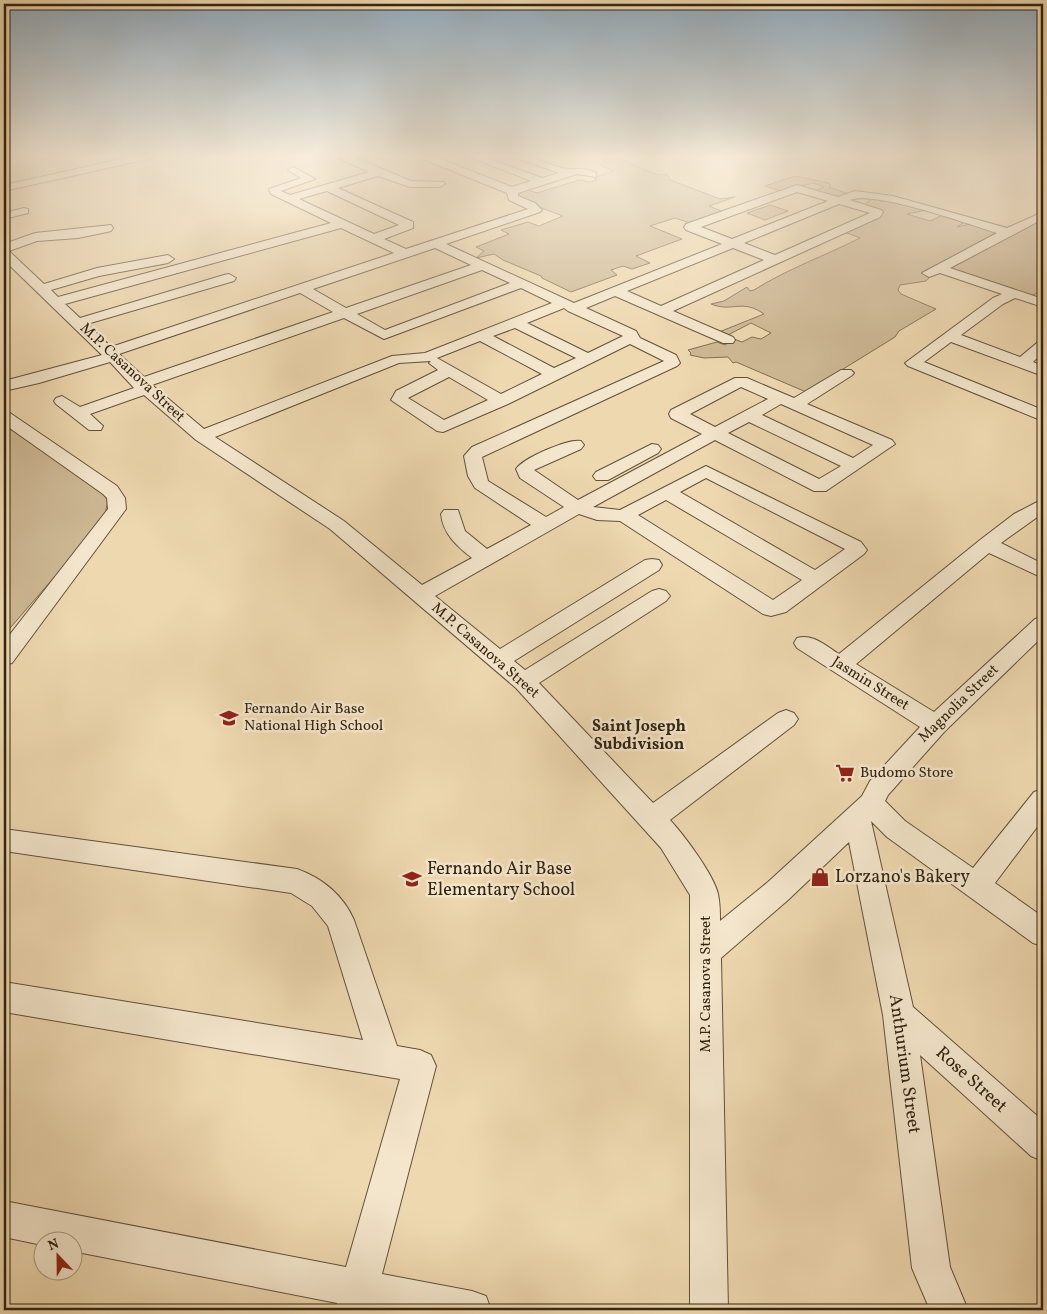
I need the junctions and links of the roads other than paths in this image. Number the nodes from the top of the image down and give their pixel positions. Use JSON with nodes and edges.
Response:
{"nodes":[{"id":1,"x":323,"y":215,"type":"edge"},
{"id":2,"x":388,"y":215,"type":"edge"},
{"id":3,"x":520,"y":215,"type":"edge"},
{"id":4,"x":721,"y":215,"type":"edge"},
{"id":5,"x":801,"y":215,"type":"edge"},
{"id":6,"x":872,"y":215,"type":"edge"},
{"id":7,"x":949,"y":215,"type":"edge"},
{"id":8,"x":1043,"y":215,"type":"edge"},
{"id":9,"x":341,"y":224,"type":"junction"},
{"id":10,"x":107,"y":225,"type":"dead end"},
{"id":11,"x":1005,"y":232,"type":"junction"},
{"id":12,"x":373,"y":239,"type":"junction"},
{"id":13,"x":436,"y":244,"type":"junction"},
{"id":14,"x":731,"y":244,"type":"junction"},
{"id":15,"x":4,"y":248,"type":"edge"},
{"id":16,"x":406,"y":254,"type":"junction"},
{"id":17,"x":774,"y":260,"type":"junction"},
{"id":18,"x":9,"y":263,"type":"edge"},
{"id":19,"x":187,"y":266,"type":"junction"},
{"id":20,"x":480,"y":266,"type":"junction"},
{"id":21,"x":229,"y":278,"type":"dead end"},
{"id":22,"x":520,"y":284,"type":"junction"},
{"id":23,"x":301,"y":288,"type":"junction"},
{"id":24,"x":617,"y":292,"type":"junction"},
{"id":25,"x":1015,"y":293,"type":"junction"},
{"id":26,"x":49,"y":296,"type":"junction"},
{"id":27,"x":1000,"y":300,"type":"junction"},
{"id":28,"x":1043,"y":303,"type":"edge"},
{"id":29,"x":568,"y":306,"type":"junction"},
{"id":30,"x":661,"y":311,"type":"junction"},
{"id":31,"x":345,"y":313,"type":"junction"},
{"id":32,"x":1043,"y":316,"type":"edge"},
{"id":33,"x":515,"y":322,"type":"junction"},
{"id":34,"x":77,"y":323,"type":"junction"},
{"id":35,"x":481,"y":336,"type":"junction"},
{"id":36,"x":952,"y":336,"type":"junction"},
{"id":37,"x":631,"y":340,"type":"junction"},
{"id":38,"x":728,"y":340,"type":"dead end"},
{"id":39,"x":1043,"y":346,"type":"edge"},
{"id":40,"x":110,"y":355,"type":"junction"},
{"id":41,"x":427,"y":357,"type":"junction"},
{"id":42,"x":589,"y":359,"type":"junction"},
{"id":43,"x":1022,"y":363,"type":"junction"},
{"id":44,"x":449,"y":371,"type":"junction"},
{"id":45,"x":1043,"y":371,"type":"edge"},
{"id":46,"x":846,"y":373,"type":"dead end"},
{"id":47,"x":555,"y":376,"type":"junction"},
{"id":48,"x":4,"y":386,"type":"edge"},
{"id":49,"x":142,"y":387,"type":"junction"},
{"id":50,"x":62,"y":401,"type":"dead end"},
{"id":51,"x":502,"y":401,"type":"junction"},
{"id":52,"x":788,"y":401,"type":"junction"},
{"id":53,"x":77,"y":413,"type":"junction"},
{"id":54,"x":750,"y":416,"type":"junction"},
{"id":55,"x":1043,"y":416,"type":"edge"},
{"id":56,"x":4,"y":417,"type":"edge"},
{"id":57,"x":95,"y":426,"type":"dead end"},
{"id":58,"x":716,"y":433,"type":"junction"},
{"id":59,"x":202,"y":436,"type":"junction"},
{"id":60,"x":575,"y":445,"type":"dead end"},
{"id":61,"x":652,"y":449,"type":"dead end"},
{"id":62,"x":854,"y":465,"type":"junction"},
{"id":63,"x":611,"y":489,"type":"junction"},
{"id":64,"x":666,"y":492,"type":"junction"},
{"id":65,"x":1043,"y":505,"type":"edge"},
{"id":66,"x":578,"y":507,"type":"junction"},
{"id":67,"x":450,"y":514,"type":"dead end"},
{"id":68,"x":624,"y":516,"type":"junction"},
{"id":69,"x":545,"y":525,"type":"junction"},
{"id":70,"x":987,"y":544,"type":"junction"},
{"id":71,"x":485,"y":558,"type":"junction"},
{"id":72,"x":652,"y":565,"type":"dead end"},
{"id":73,"x":1043,"y":572,"type":"edge"},
{"id":74,"x":818,"y":580,"type":"junction"},
{"id":75,"x":421,"y":595,"type":"junction"},
{"id":76,"x":659,"y":596,"type":"dead end"},
{"id":77,"x":1043,"y":624,"type":"edge"},
{"id":78,"x":804,"y":643,"type":"dead end"},
{"id":79,"x":4,"y":657,"type":"edge"},
{"id":80,"x":499,"y":660,"type":"junction"},
{"id":81,"x":840,"y":665,"type":"junction"},
{"id":82,"x":524,"y":682,"type":"junction"},
{"id":83,"x":786,"y":719,"type":"dead end"},
{"id":84,"x":936,"y":725,"type":"junction"},
{"id":85,"x":1043,"y":800,"type":"edge"},
{"id":86,"x":864,"y":810,"type":"junction"},
{"id":87,"x":652,"y":818,"type":"junction"},
{"id":88,"x":4,"y":840,"type":"edge"},
{"id":89,"x":978,"y":885,"type":"junction"},
{"id":90,"x":1043,"y":933,"type":"edge"},
{"id":91,"x":706,"y":952,"type":"junction"},
{"id":92,"x":4,"y":997,"type":"edge"},
{"id":93,"x":899,"y":1015,"type":"junction"},
{"id":94,"x":385,"y":1060,"type":"junction"},
{"id":95,"x":1043,"y":1144,"type":"edge"},
{"id":96,"x":4,"y":1219,"type":"edge"},
{"id":97,"x":357,"y":1300,"type":"edge"},
{"id":98,"x":472,"y":1310,"type":"edge"},
{"id":99,"x":709,"y":1310,"type":"edge"},
{"id":100,"x":949,"y":1310,"type":"edge"}],
"edges":[{"from":1,"to":9,"type":"street"},
{"from":2,"to":12,"type":"street"},
{"from":3,"to":13,"type":"street"},
{"from":4,"to":14,"type":"street"},
{"from":5,"to":14,"type":"street"},
{"from":6,"to":17,"type":"street"},
{"from":7,"to":11,"type":"street"},
{"from":8,"to":11,"type":"street"},
{"from":9,"to":12,"type":"street"},
{"from":9,"to":19,"type":"street"},
{"from":10,"to":15,"type":"street"},
{"from":11,"to":25,"type":"street"},
{"from":12,"to":16,"type":"street"},
{"from":13,"to":16,"type":"street"},
{"from":13,"to":20,"type":"street"},
{"from":14,"to":17,"type":"street"},
{"from":14,"to":24,"type":"street"},
{"from":16,"to":23,"type":"street"},
{"from":17,"to":30,"type":"street"},
{"from":18,"to":26,"type":"street","name":"M.P. Casanova Street"},
{"from":19,"to":26,"type":"street"},
{"from":19,"to":26,"type":"street"},
{"from":20,"to":22,"type":"street"},
{"from":20,"to":31,"type":"street"},
{"from":21,"to":34,"type":"street"},
{"from":22,"to":29,"type":"street"},
{"from":22,"to":31,"type":"street"},
{"from":23,"to":31,"type":"street"},
{"from":23,"to":40,"type":"street"},
{"from":24,"to":29,"type":"street"},
{"from":24,"to":30,"type":"street"},
{"from":25,"to":27,"type":"street"},
{"from":25,"to":28,"type":"street"},
{"from":26,"to":34,"type":"street","name":"M.P. Casanova Street"},
{"from":27,"to":32,"type":"street"},
{"from":27,"to":36,"type":"street"},
{"from":29,"to":33,"type":"street"},
{"from":29,"to":37,"type":"street"},
{"from":30,"to":38,"type":"street"},
{"from":31,"to":49,"type":"street"},
{"from":33,"to":35,"type":"street"},
{"from":33,"to":42,"type":"street"},
{"from":34,"to":40,"type":"street","name":"M.P. Casanova Street"},
{"from":35,"to":41,"type":"street"},
{"from":35,"to":47,"type":"street"},
{"from":36,"to":43,"type":"street"},
{"from":36,"to":55,"type":"street"},
{"from":37,"to":42,"type":"street"},
{"from":37,"to":69,"type":"street"},
{"from":39,"to":43,"type":"street"},
{"from":40,"to":48,"type":"street"},
{"from":40,"to":49,"type":"street","name":"M.P. Casanova Street"},
{"from":41,"to":44,"type":"street"},
{"from":41,"to":59,"type":"street"},
{"from":42,"to":47,"type":"street"},
{"from":43,"to":45,"type":"street"},
{"from":44,"to":51,"type":"street"},
{"from":44,"to":51,"type":"street"},
{"from":46,"to":52,"type":"street"},
{"from":47,"to":51,"type":"street"},
{"from":49,"to":53,"type":"street"},
{"from":49,"to":59,"type":"street","name":"M.P. Casanova Street"},
{"from":50,"to":53,"type":"street"},
{"from":52,"to":54,"type":"street"},
{"from":52,"to":58,"type":"street"},
{"from":52,"to":62,"type":"street"},
{"from":53,"to":57,"type":"street"},
{"from":54,"to":58,"type":"street"},
{"from":54,"to":62,"type":"street"},
{"from":56,"to":79,"type":"street"},
{"from":58,"to":62,"type":"street"},
{"from":58,"to":63,"type":"street"},
{"from":59,"to":75,"type":"street","name":"M.P. Casanova Street"},
{"from":60,"to":66,"type":"street"},
{"from":61,"to":63,"type":"street"},
{"from":63,"to":66,"type":"street"},
{"from":64,"to":68,"type":"street"},
{"from":64,"to":74,"type":"street"},
{"from":64,"to":74,"type":"street"},
{"from":65,"to":70,"type":"street"},
{"from":66,"to":68,"type":"street"},
{"from":66,"to":69,"type":"street"},
{"from":67,"to":71,"type":"street"},
{"from":68,"to":74,"type":"street"},
{"from":69,"to":71,"type":"street"},
{"from":70,"to":73,"type":"street"},
{"from":70,"to":81,"type":"street"},
{"from":71,"to":75,"type":"street"},
{"from":72,"to":80,"type":"street"},
{"from":75,"to":80,"type":"street","name":"M.P. Casanova Street"},
{"from":76,"to":82,"type":"street"},
{"from":77,"to":84,"type":"street","name":"Magnolia Street"},
{"from":78,"to":81,"type":"street","name":"Jasmin Street"},
{"from":80,"to":82,"type":"street","name":"M.P. Casanova Street"},
{"from":81,"to":84,"type":"street","name":"Jasmin Street"},
{"from":82,"to":87,"type":"street","name":"M.P. Casanova Street"},
{"from":83,"to":87,"type":"street"},
{"from":84,"to":86,"type":"street","name":"Magnolia Street"},
{"from":85,"to":89,"type":"street"},
{"from":86,"to":89,"type":"street"},
{"from":86,"to":91,"type":"street","name":"Magnolia Street"},
{"from":86,"to":93,"type":"street","name":"Anthurium Street"},
{"from":87,"to":91,"type":"street","name":"M.P. Casanova Street"},
{"from":88,"to":94,"type":"street"},
{"from":89,"to":90,"type":"street"},
{"from":91,"to":99,"type":"street","name":"M.P. Casanova Street"},
{"from":92,"to":94,"type":"street"},
{"from":93,"to":95,"type":"street","name":"Rose Street"},
{"from":93,"to":100,"type":"street","name":"Anthurium Street"},
{"from":94,"to":97,"type":"street"},
{"from":96,"to":97,"type":"street"},
{"from":97,"to":98,"type":"street"}]}
